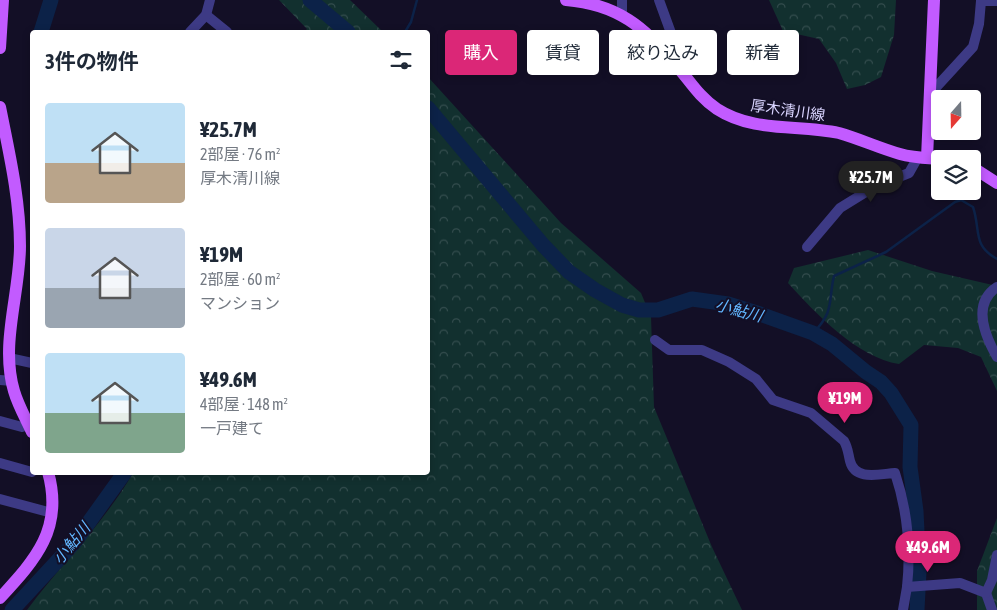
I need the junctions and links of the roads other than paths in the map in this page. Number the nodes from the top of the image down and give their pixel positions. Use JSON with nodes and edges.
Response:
{"nodes":[{"id":1,"x":3,"y":0,"type":"edge"},
{"id":2,"x":210,"y":0,"type":"edge"},
{"id":3,"x":566,"y":0,"type":"edge"},
{"id":4,"x":622,"y":0,"type":"edge"},
{"id":5,"x":659,"y":0,"type":"edge"},
{"id":6,"x":934,"y":0,"type":"edge"},
{"id":7,"x":997,"y":1,"type":"edge"},
{"id":8,"x":622,"y":14,"type":"junction"},
{"id":9,"x":206,"y":15,"type":"junction"},
{"id":10,"x":192,"y":30,"type":"edge"},
{"id":11,"x":225,"y":30,"type":"edge"},
{"id":12,"x":642,"y":30,"type":"edge"},
{"id":13,"x":670,"y":30,"type":"edge"},
{"id":14,"x":0,"y":48,"type":"edge"},
{"id":15,"x":684,"y":75,"type":"edge"},
{"id":16,"x":929,"y":95,"type":"junction"},
{"id":17,"x":0,"y":107,"type":"edge"},
{"id":18,"x":922,"y":157,"type":"junction"},
{"id":19,"x":931,"y":158,"type":"edge"},
{"id":20,"x":981,"y":172,"type":"edge"},
{"id":21,"x":997,"y":182,"type":"edge"},
{"id":22,"x":807,"y":247,"type":"dead end"},
{"id":23,"x":997,"y":287,"type":"edge"},
{"id":24,"x":655,"y":340,"type":"dead end"},
{"id":25,"x":6,"y":352,"type":"edge"},
{"id":26,"x":997,"y":357,"type":"edge"},
{"id":27,"x":30,"y":362,"type":"edge"},
{"id":28,"x":6,"y":380,"type":"edge"},
{"id":29,"x":0,"y":421,"type":"edge"},
{"id":30,"x":30,"y":427,"type":"edge"},
{"id":31,"x":30,"y":429,"type":"edge"},
{"id":32,"x":0,"y":464,"type":"edge"},
{"id":33,"x":30,"y":471,"type":"edge"},
{"id":34,"x":49,"y":475,"type":"edge"},
{"id":35,"x":0,"y":499,"type":"edge"},
{"id":36,"x":52,"y":513,"type":"junction"},
{"id":37,"x":997,"y":555,"type":"edge"},
{"id":38,"x":908,"y":587,"type":"junction"},
{"id":39,"x":986,"y":593,"type":"junction"},
{"id":40,"x":0,"y":598,"type":"edge"},
{"id":41,"x":903,"y":610,"type":"edge"},
{"id":42,"x":992,"y":610,"type":"edge"}],
"edges":[{"from":1,"to":14,"type":"main road"},
{"from":2,"to":9,"type":"street"},
{"from":3,"to":8,"type":"main road","name":"厚木清川線"},
{"from":4,"to":8,"type":"street"},
{"from":5,"to":13,"type":"street"},
{"from":6,"to":16,"type":"main road"},
{"from":7,"to":16,"type":"street"},
{"from":8,"to":12,"type":"main road","name":"厚木清川線"},
{"from":9,"to":10,"type":"street"},
{"from":9,"to":11,"type":"street"},
{"from":15,"to":18,"type":"main road","name":"厚木清川線"},
{"from":16,"to":18,"type":"main road"},
{"from":17,"to":25,"type":"main road"},
{"from":18,"to":19,"type":"main road","name":"厚木清川線"},
{"from":18,"to":22,"type":"street"},
{"from":20,"to":21,"type":"main road"},
{"from":23,"to":26,"type":"street"},
{"from":24,"to":38,"type":"street"},
{"from":25,"to":27,"type":"street"},
{"from":25,"to":28,"type":"main road"},
{"from":28,"to":30,"type":"main road"},
{"from":29,"to":31,"type":"street"},
{"from":32,"to":33,"type":"street"},
{"from":34,"to":36,"type":"main road"},
{"from":35,"to":36,"type":"street"},
{"from":36,"to":40,"type":"main road"},
{"from":37,"to":39,"type":"street"},
{"from":38,"to":39,"type":"street"},
{"from":38,"to":41,"type":"street"},
{"from":39,"to":42,"type":"street"}]}
